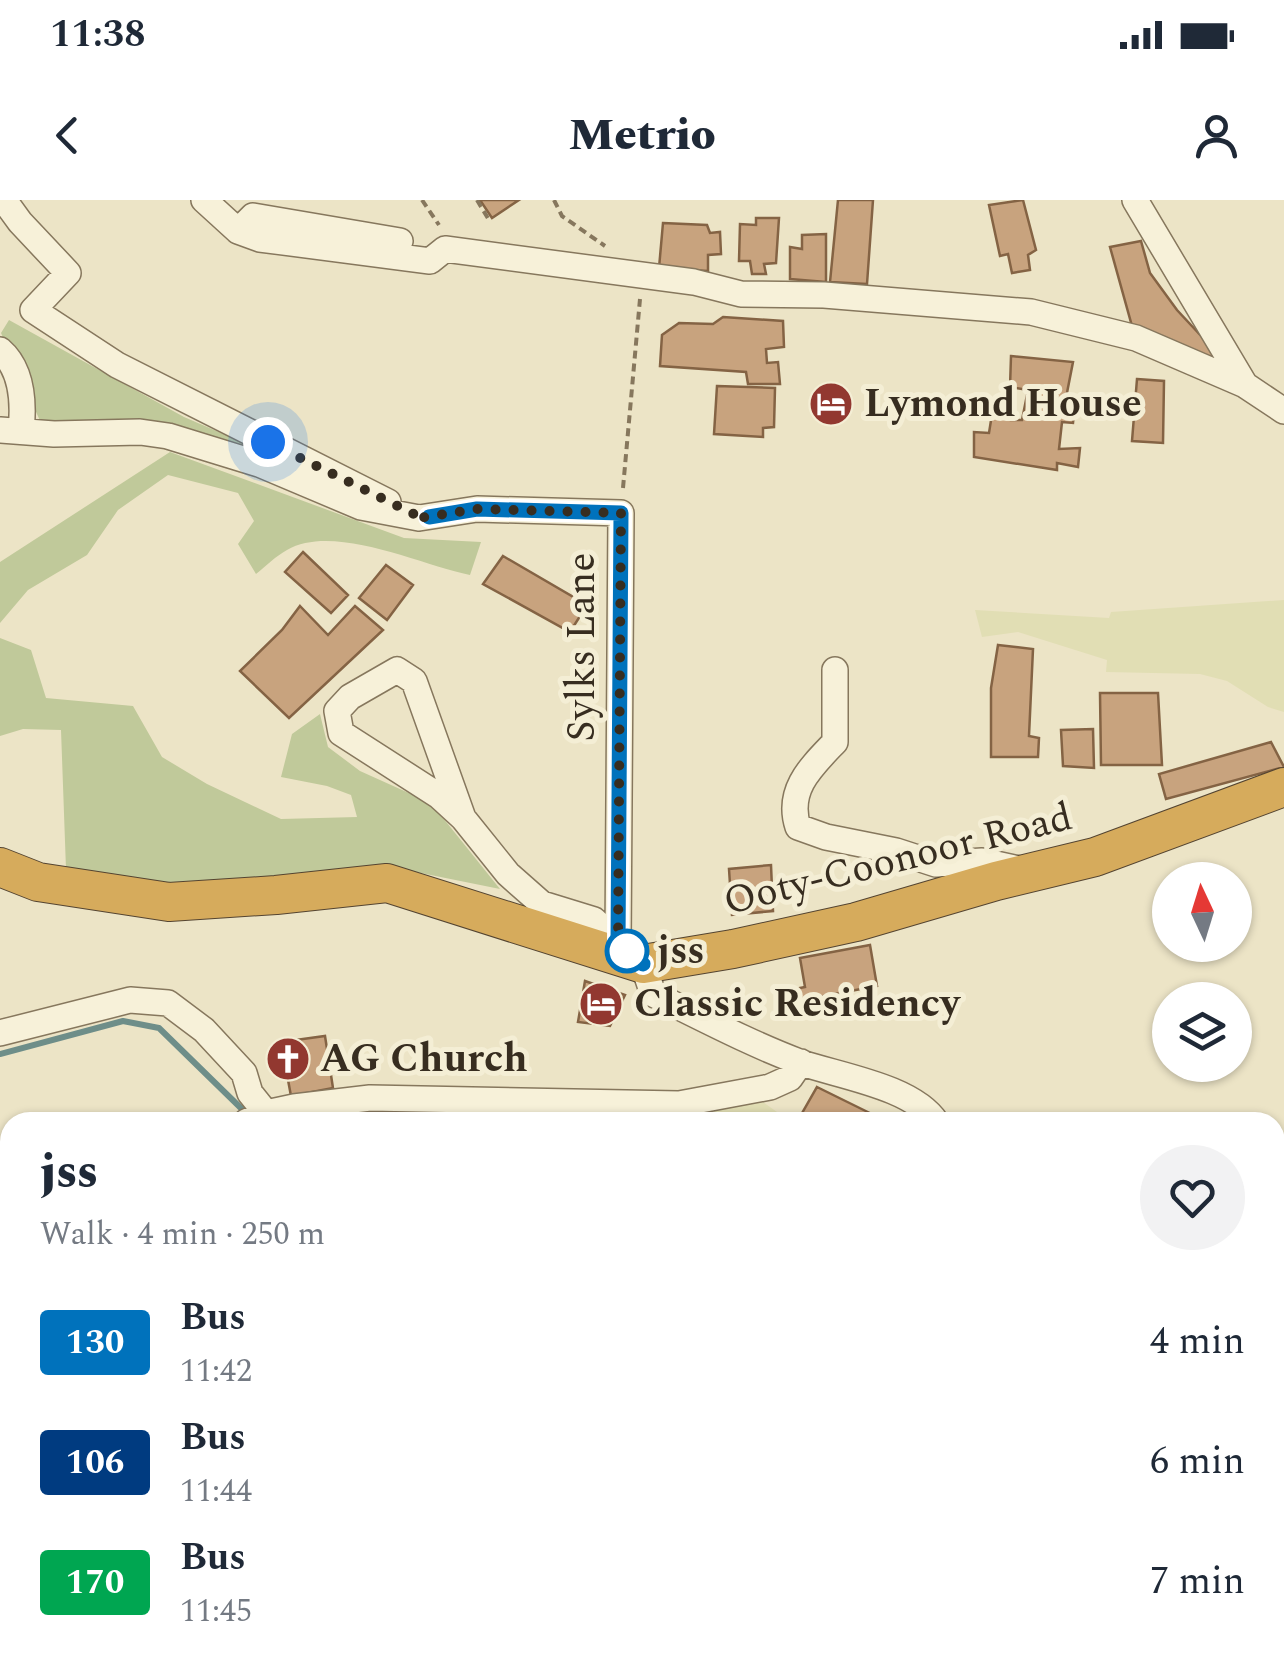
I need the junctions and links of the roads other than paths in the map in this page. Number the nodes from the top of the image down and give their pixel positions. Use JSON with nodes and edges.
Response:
{"nodes":[{"id":1,"x":4,"y":200,"type":"edge"},
{"id":2,"x":204,"y":200,"type":"edge"},
{"id":3,"x":1135,"y":200,"type":"edge"},
{"id":4,"x":0,"y":350,"type":"edge"},
{"id":5,"x":1246,"y":385,"type":"junction"},
{"id":6,"x":1284,"y":412,"type":"edge"},
{"id":7,"x":7,"y":432,"type":"edge"},
{"id":8,"x":424,"y":518,"type":"junction"},
{"id":9,"x":835,"y":670,"type":"dead end"},
{"id":10,"x":1284,"y":787,"type":"edge"},
{"id":11,"x":463,"y":818,"type":"junction"},
{"id":12,"x":0,"y":868,"type":"edge"},
{"id":13,"x":1034,"y":872,"type":"junction"},
{"id":14,"x":630,"y":953,"type":"junction"},
{"id":15,"x":0,"y":1033,"type":"edge"},
{"id":16,"x":801,"y":1062,"type":"junction"},
{"id":17,"x":255,"y":1112,"type":"edge"},
{"id":18,"x":290,"y":1112,"type":"edge"},
{"id":19,"x":925,"y":1112,"type":"edge"}],
"edges":[{"from":1,"to":8,"type":"street"},
{"from":2,"to":5,"type":"street"},
{"from":3,"to":5,"type":"street"},
{"from":4,"to":7,"type":"street"},
{"from":5,"to":6,"type":"street"},
{"from":7,"to":8,"type":"street","name":"Sylks Lane"},
{"from":8,"to":14,"type":"street","name":"Sylks Lane"},
{"from":9,"to":13,"type":"street"},
{"from":10,"to":13,"type":"highway","name":"Ooty-Coonoor Road"},
{"from":11,"to":11,"type":"street"},
{"from":11,"to":14,"type":"street"},
{"from":12,"to":14,"type":"highway","name":"Ooty-Coonoor Road"},
{"from":13,"to":14,"type":"highway","name":"Ooty-Coonoor Road"},
{"from":14,"to":16,"type":"street"},
{"from":15,"to":17,"type":"street"},
{"from":16,"to":18,"type":"street"},
{"from":16,"to":19,"type":"street"}]}
